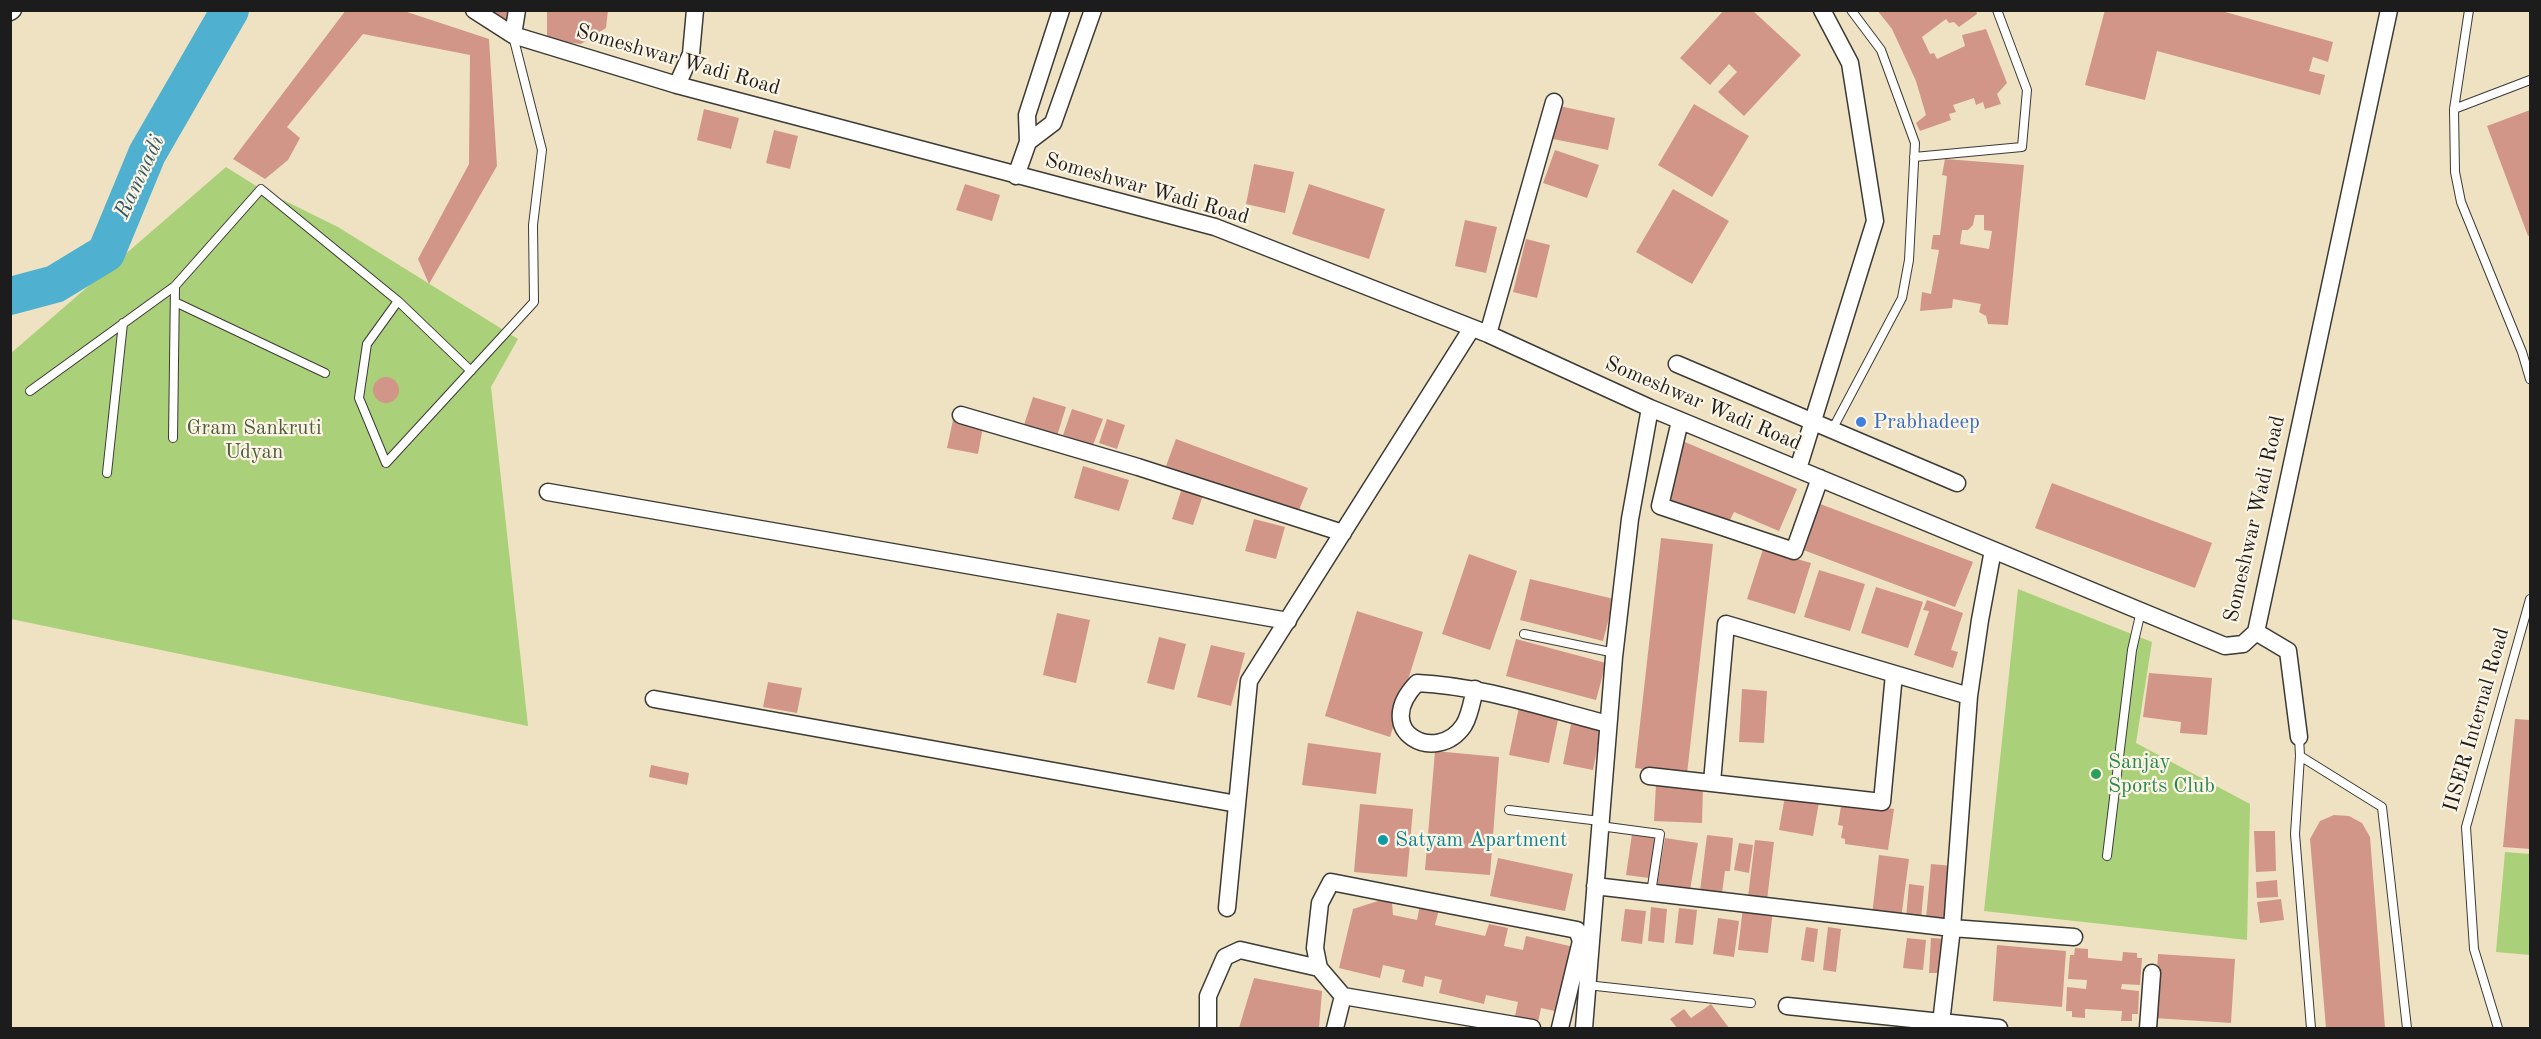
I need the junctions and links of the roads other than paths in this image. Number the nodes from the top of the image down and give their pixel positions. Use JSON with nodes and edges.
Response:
{"nodes":[{"id":1,"x":474,"y":10,"type":"edge"},
{"id":2,"x":517,"y":10,"type":"edge"},
{"id":3,"x":695,"y":10,"type":"edge"},
{"id":4,"x":1061,"y":10,"type":"edge"},
{"id":5,"x":1093,"y":10,"type":"edge"},
{"id":6,"x":1822,"y":10,"type":"edge"},
{"id":7,"x":1851,"y":10,"type":"edge"},
{"id":8,"x":1997,"y":10,"type":"edge"},
{"id":9,"x":2389,"y":10,"type":"edge"},
{"id":10,"x":2469,"y":10,"type":"edge"},
{"id":11,"x":513,"y":35,"type":"junction"},
{"id":12,"x":2530,"y":80,"type":"edge"},
{"id":13,"x":677,"y":86,"type":"junction"},
{"id":14,"x":1554,"y":102,"type":"dead end"},
{"id":15,"x":2454,"y":109,"type":"junction"},
{"id":16,"x":1028,"y":142,"type":"junction"},
{"id":17,"x":1914,"y":157,"type":"junction"},
{"id":18,"x":1016,"y":176,"type":"junction"},
{"id":19,"x":175,"y":286,"type":"junction"},
{"id":20,"x":398,"y":301,"type":"junction"},
{"id":21,"x":174,"y":302,"type":"junction"},
{"id":22,"x":123,"y":323,"type":"junction"},
{"id":23,"x":1472,"y":327,"type":"junction"},
{"id":24,"x":1488,"y":334,"type":"junction"},
{"id":25,"x":1677,"y":364,"type":"dead end"},
{"id":26,"x":471,"y":371,"type":"junction"},
{"id":27,"x":325,"y":373,"type":"dead end"},
{"id":28,"x":2530,"y":379,"type":"edge"},
{"id":29,"x":30,"y":391,"type":"dead end"},
{"id":30,"x":1650,"y":408,"type":"junction"},
{"id":31,"x":961,"y":415,"type":"dead end"},
{"id":32,"x":1680,"y":421,"type":"junction"},
{"id":33,"x":1813,"y":422,"type":"junction"},
{"id":34,"x":1832,"y":430,"type":"junction"},
{"id":35,"x":173,"y":438,"type":"dead end"},
{"id":36,"x":1798,"y":469,"type":"junction"},
{"id":37,"x":107,"y":473,"type":"dead end"},
{"id":38,"x":1820,"y":478,"type":"junction"},
{"id":39,"x":1957,"y":483,"type":"dead end"},
{"id":40,"x":548,"y":492,"type":"dead end"},
{"id":41,"x":1343,"y":533,"type":"junction"},
{"id":42,"x":1993,"y":550,"type":"junction"},
{"id":43,"x":2530,"y":602,"type":"edge"},
{"id":44,"x":2142,"y":611,"type":"junction"},
{"id":45,"x":1288,"y":621,"type":"junction"},
{"id":46,"x":2256,"y":632,"type":"junction"},
{"id":47,"x":1524,"y":634,"type":"dead end"},
{"id":48,"x":1615,"y":653,"type":"junction"},
{"id":49,"x":1894,"y":674,"type":"junction"},
{"id":50,"x":1474,"y":689,"type":"junction"},
{"id":51,"x":1970,"y":696,"type":"junction"},
{"id":52,"x":654,"y":699,"type":"dead end"},
{"id":53,"x":1608,"y":724,"type":"junction"},
{"id":54,"x":2298,"y":737,"type":"joint"},
{"id":55,"x":2300,"y":756,"type":"junction"},
{"id":56,"x":1649,"y":776,"type":"dead end"},
{"id":57,"x":1712,"y":782,"type":"junction"},
{"id":58,"x":1237,"y":804,"type":"junction"},
{"id":59,"x":1509,"y":810,"type":"dead end"},
{"id":60,"x":1600,"y":824,"type":"junction"},
{"id":61,"x":2107,"y":856,"type":"dead end"},
{"id":62,"x":1595,"y":886,"type":"junction"},
{"id":63,"x":1651,"y":892,"type":"junction"},
{"id":64,"x":1227,"y":908,"type":"dead end"},
{"id":65,"x":1952,"y":928,"type":"junction"},
{"id":66,"x":2074,"y":937,"type":"dead end"},
{"id":67,"x":1318,"y":968,"type":"junction"},
{"id":68,"x":2152,"y":973,"type":"dead end"},
{"id":69,"x":1587,"y":985,"type":"junction"},
{"id":70,"x":1343,"y":996,"type":"junction"},
{"id":71,"x":1751,"y":1003,"type":"dead end"},
{"id":72,"x":1787,"y":1006,"type":"dead end"},
{"id":73,"x":1941,"y":1023,"type":"junction"},
{"id":74,"x":1208,"y":1029,"type":"edge"},
{"id":75,"x":1335,"y":1029,"type":"edge"},
{"id":76,"x":1532,"y":1029,"type":"edge"},
{"id":77,"x":1560,"y":1029,"type":"edge"},
{"id":78,"x":1584,"y":1029,"type":"edge"},
{"id":79,"x":1999,"y":1029,"type":"edge"},
{"id":80,"x":2148,"y":1029,"type":"edge"},
{"id":81,"x":2311,"y":1029,"type":"edge"},
{"id":82,"x":2407,"y":1029,"type":"edge"},
{"id":83,"x":2498,"y":1029,"type":"edge"}],
"edges":[{"from":1,"to":11,"type":"street","name":"Someshwar Wadi Road"},
{"from":2,"to":11,"type":"street"},
{"from":3,"to":13,"type":"street"},
{"from":4,"to":16,"type":"street"},
{"from":5,"to":16,"type":"street"},
{"from":6,"to":33,"type":"street"},
{"from":7,"to":17,"type":"lane"},
{"from":8,"to":17,"type":"lane"},
{"from":9,"to":46,"type":"street","name":"Someshwar Wadi Road"},
{"from":10,"to":15,"type":"lane"},
{"from":11,"to":13,"type":"street","name":"Someshwar Wadi Road"},
{"from":11,"to":26,"type":"lane"},
{"from":12,"to":15,"type":"lane"},
{"from":13,"to":18,"type":"street","name":"Someshwar Wadi Road"},
{"from":14,"to":24,"type":"street"},
{"from":15,"to":28,"type":"lane"},
{"from":16,"to":18,"type":"street"},
{"from":17,"to":34,"type":"lane"},
{"from":18,"to":23,"type":"street","name":"Someshwar Wadi Road"},
{"from":19,"to":20,"type":"lane"},
{"from":19,"to":21,"type":"lane"},
{"from":19,"to":22,"type":"lane"},
{"from":20,"to":26,"type":"lane"},
{"from":20,"to":26,"type":"lane"},
{"from":21,"to":27,"type":"lane"},
{"from":21,"to":35,"type":"lane"},
{"from":22,"to":29,"type":"lane"},
{"from":22,"to":37,"type":"lane"},
{"from":23,"to":24,"type":"street","name":"Someshwar Wadi Road"},
{"from":23,"to":41,"type":"street"},
{"from":24,"to":30,"type":"street","name":"Someshwar Wadi Road"},
{"from":25,"to":33,"type":"street"},
{"from":30,"to":32,"type":"street","name":"Someshwar Wadi Road"},
{"from":30,"to":48,"type":"street"},
{"from":31,"to":41,"type":"street"},
{"from":32,"to":36,"type":"street","name":"Someshwar Wadi Road"},
{"from":32,"to":38,"type":"street"},
{"from":33,"to":34,"type":"street"},
{"from":33,"to":36,"type":"street"},
{"from":34,"to":39,"type":"street"},
{"from":36,"to":38,"type":"street","name":"Someshwar Wadi Road"},
{"from":38,"to":42,"type":"street","name":"Someshwar Wadi Road"},
{"from":40,"to":45,"type":"street"},
{"from":41,"to":45,"type":"street"},
{"from":42,"to":44,"type":"street","name":"Someshwar Wadi Road"},
{"from":42,"to":51,"type":"street"},
{"from":43,"to":83,"type":"lane","name":"IISER Internal Road"},
{"from":44,"to":46,"type":"street","name":"Someshwar Wadi Road"},
{"from":44,"to":61,"type":"lane"},
{"from":45,"to":58,"type":"street"},
{"from":46,"to":54,"type":"street"},
{"from":47,"to":48,"type":"lane"},
{"from":48,"to":53,"type":"street"},
{"from":49,"to":51,"type":"street"},
{"from":49,"to":57,"type":"street"},
{"from":49,"to":57,"type":"street"},
{"from":50,"to":50,"type":"street"},
{"from":50,"to":53,"type":"street"},
{"from":51,"to":65,"type":"street"},
{"from":52,"to":58,"type":"street"},
{"from":53,"to":60,"type":"street"},
{"from":54,"to":55,"type":"lane"},
{"from":55,"to":81,"type":"lane"},
{"from":55,"to":82,"type":"lane"},
{"from":56,"to":57,"type":"street"},
{"from":58,"to":64,"type":"street"},
{"from":59,"to":60,"type":"lane"},
{"from":60,"to":62,"type":"street"},
{"from":60,"to":63,"type":"lane"},
{"from":62,"to":63,"type":"street"},
{"from":62,"to":69,"type":"street"},
{"from":63,"to":65,"type":"street"},
{"from":65,"to":66,"type":"street"},
{"from":65,"to":73,"type":"street"},
{"from":67,"to":70,"type":"street"},
{"from":67,"to":74,"type":"street"},
{"from":67,"to":77,"type":"street"},
{"from":68,"to":80,"type":"street"},
{"from":69,"to":71,"type":"lane"},
{"from":69,"to":78,"type":"street"},
{"from":70,"to":75,"type":"street"},
{"from":70,"to":76,"type":"street"},
{"from":72,"to":73,"type":"street"},
{"from":73,"to":79,"type":"street"}]}
